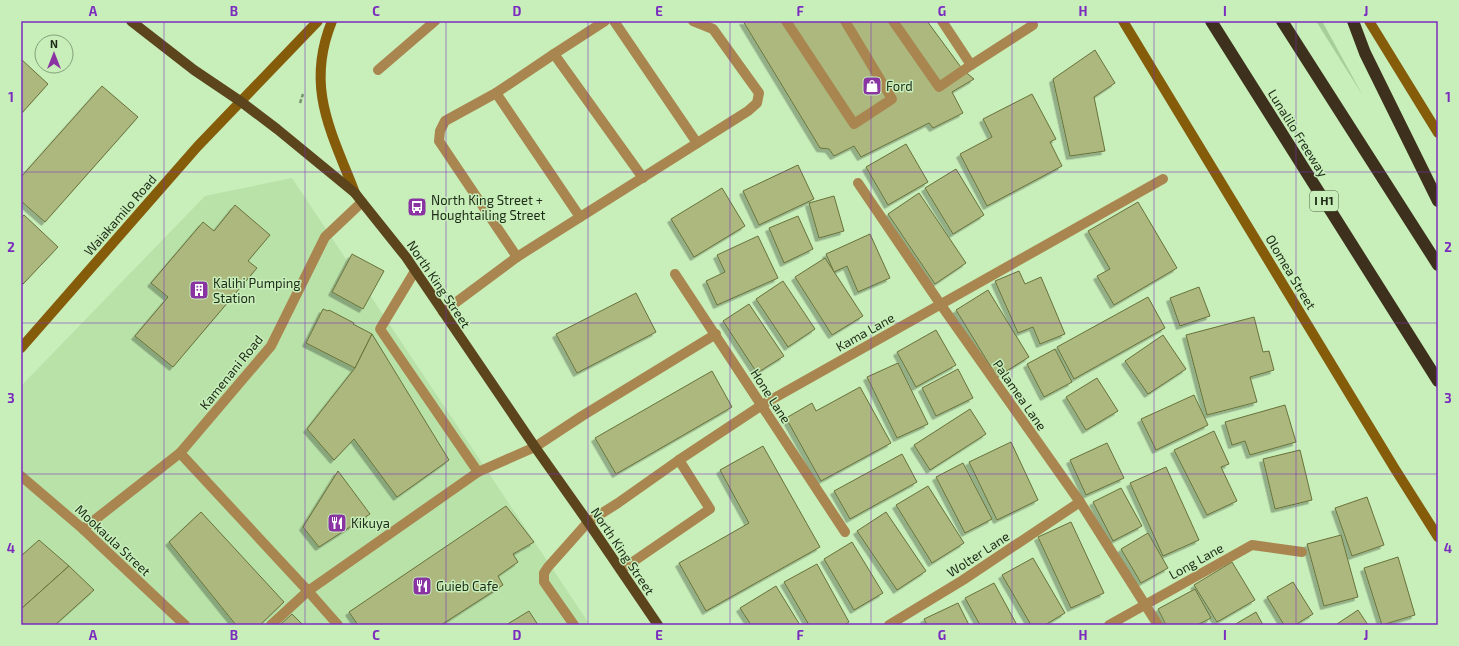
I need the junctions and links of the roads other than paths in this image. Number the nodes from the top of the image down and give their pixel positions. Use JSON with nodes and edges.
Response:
{"nodes":[{"id":1,"x":131,"y":21,"type":"edge"},
{"id":2,"x":318,"y":21,"type":"edge"},
{"id":3,"x":332,"y":21,"type":"edge"},
{"id":4,"x":435,"y":21,"type":"edge"},
{"id":5,"x":605,"y":21,"type":"edge"},
{"id":6,"x":614,"y":21,"type":"edge"},
{"id":7,"x":693,"y":21,"type":"edge"},
{"id":8,"x":786,"y":21,"type":"edge"},
{"id":9,"x":845,"y":21,"type":"edge"},
{"id":10,"x":893,"y":21,"type":"edge"},
{"id":11,"x":942,"y":21,"type":"edge"},
{"id":12,"x":1123,"y":21,"type":"edge"},
{"id":13,"x":1211,"y":21,"type":"edge"},
{"id":14,"x":1282,"y":21,"type":"edge"},
{"id":15,"x":1353,"y":21,"type":"edge"},
{"id":16,"x":1369,"y":21,"type":"edge"},
{"id":17,"x":1034,"y":22,"type":"edge"},
{"id":18,"x":554,"y":54,"type":"junction"},
{"id":19,"x":971,"y":65,"type":"junction"},
{"id":20,"x":378,"y":70,"type":"dead end"},
{"id":21,"x":496,"y":93,"type":"junction"},
{"id":22,"x":240,"y":101,"type":"junction"},
{"id":23,"x":1438,"y":133,"type":"edge"},
{"id":24,"x":697,"y":144,"type":"junction"},
{"id":25,"x":643,"y":178,"type":"junction"},
{"id":26,"x":1163,"y":179,"type":"dead end"},
{"id":27,"x":858,"y":183,"type":"dead end"},
{"id":28,"x":355,"y":193,"type":"junction"},
{"id":29,"x":1438,"y":201,"type":"edge"},
{"id":30,"x":362,"y":202,"type":"junction"},
{"id":31,"x":580,"y":217,"type":"junction"},
{"id":32,"x":517,"y":256,"type":"junction"},
{"id":33,"x":1438,"y":265,"type":"edge"},
{"id":34,"x":415,"y":270,"type":"junction"},
{"id":35,"x":676,"y":274,"type":"dead end"},
{"id":36,"x":941,"y":305,"type":"junction"},
{"id":37,"x":443,"y":312,"type":"junction"},
{"id":38,"x":716,"y":334,"type":"junction"},
{"id":39,"x":21,"y":348,"type":"edge"},
{"id":40,"x":1438,"y":381,"type":"edge"},
{"id":41,"x":762,"y":406,"type":"junction"},
{"id":42,"x":535,"y":447,"type":"junction"},
{"id":43,"x":180,"y":453,"type":"junction"},
{"id":44,"x":679,"y":460,"type":"junction"},
{"id":45,"x":478,"y":472,"type":"junction"},
{"id":46,"x":21,"y":476,"type":"edge"},
{"id":47,"x":1080,"y":502,"type":"junction"},
{"id":48,"x":588,"y":522,"type":"junction"},
{"id":49,"x":83,"y":529,"type":"junction"},
{"id":50,"x":845,"y":532,"type":"dead end"},
{"id":51,"x":1438,"y":537,"type":"edge"},
{"id":52,"x":1302,"y":552,"type":"dead end"},
{"id":53,"x":621,"y":570,"type":"junction"},
{"id":54,"x":308,"y":591,"type":"junction"},
{"id":55,"x":1146,"y":604,"type":"junction"},
{"id":56,"x":185,"y":625,"type":"edge"},
{"id":57,"x":271,"y":625,"type":"edge"},
{"id":58,"x":338,"y":625,"type":"edge"},
{"id":59,"x":574,"y":625,"type":"edge"},
{"id":60,"x":658,"y":625,"type":"edge"},
{"id":61,"x":889,"y":625,"type":"edge"},
{"id":62,"x":1109,"y":625,"type":"edge"},
{"id":63,"x":1158,"y":625,"type":"edge"}],
"edges":[{"from":1,"to":22,"type":"main road","name":"North King Street"},
{"from":2,"to":22,"type":"main road","name":"Waiakamilo Road"},
{"from":3,"to":28,"type":"main road"},
{"from":4,"to":20,"type":"street"},
{"from":5,"to":18,"type":"street"},
{"from":6,"to":24,"type":"street"},
{"from":7,"to":24,"type":"street"},
{"from":8,"to":9,"type":"street"},
{"from":10,"to":19,"type":"street"},
{"from":11,"to":19,"type":"street"},
{"from":12,"to":51,"type":"main road","name":"Olomea Street"},
{"from":13,"to":40,"type":"highway","name":"Lunalilo Freeway","number":"I H1"},
{"from":14,"to":33,"type":"highway"},
{"from":15,"to":29,"type":"highway"},
{"from":16,"to":23,"type":"main road"},
{"from":17,"to":19,"type":"street"},
{"from":18,"to":21,"type":"street"},
{"from":18,"to":25,"type":"street"},
{"from":21,"to":31,"type":"street"},
{"from":21,"to":32,"type":"street"},
{"from":22,"to":28,"type":"main road","name":"North King Street"},
{"from":22,"to":39,"type":"main road","name":"Waiakamilo Road"},
{"from":24,"to":25,"type":"street"},
{"from":25,"to":31,"type":"street"},
{"from":26,"to":36,"type":"street","name":"Kama Lane"},
{"from":27,"to":36,"type":"street","name":"Palamea Lane"},
{"from":28,"to":30,"type":"main road","name":"North King Street"},
{"from":30,"to":34,"type":"main road","name":"North King Street"},
{"from":30,"to":43,"type":"street","name":"Kamenani Road"},
{"from":31,"to":32,"type":"street"},
{"from":32,"to":37,"type":"street"},
{"from":34,"to":37,"type":"main road","name":"North King Street"},
{"from":34,"to":45,"type":"street"},
{"from":35,"to":38,"type":"street","name":"Hone Lane"},
{"from":36,"to":41,"type":"street","name":"Kama Lane"},
{"from":36,"to":47,"type":"street","name":"Palamea Lane"},
{"from":37,"to":42,"type":"main road","name":"North King Street"},
{"from":38,"to":41,"type":"street","name":"Hone Lane"},
{"from":38,"to":42,"type":"street"},
{"from":41,"to":44,"type":"street","name":"Kama Lane"},
{"from":41,"to":50,"type":"street","name":"Hone Lane"},
{"from":42,"to":45,"type":"street"},
{"from":42,"to":48,"type":"main road","name":"North King Street"},
{"from":43,"to":49,"type":"street","name":"Kamenani Road"},
{"from":43,"to":54,"type":"street"},
{"from":44,"to":48,"type":"street","name":"Kama Lane"},
{"from":44,"to":53,"type":"street"},
{"from":45,"to":54,"type":"street"},
{"from":46,"to":49,"type":"street","name":"Mookaula Street"},
{"from":47,"to":55,"type":"street","name":"Palamea Lane"},
{"from":47,"to":61,"type":"street","name":"Wolter Lane"},
{"from":48,"to":53,"type":"main road","name":"North King Street"},
{"from":48,"to":59,"type":"street","name":"Kama Lane"},
{"from":49,"to":56,"type":"street","name":"Mookaula Street"},
{"from":52,"to":55,"type":"street","name":"Long Lane"},
{"from":53,"to":60,"type":"main road","name":"North King Street"},
{"from":54,"to":57,"type":"street"},
{"from":54,"to":58,"type":"street"},
{"from":55,"to":62,"type":"street","name":"Long Lane"},
{"from":55,"to":63,"type":"street","name":"Palamea Lane"}]}
